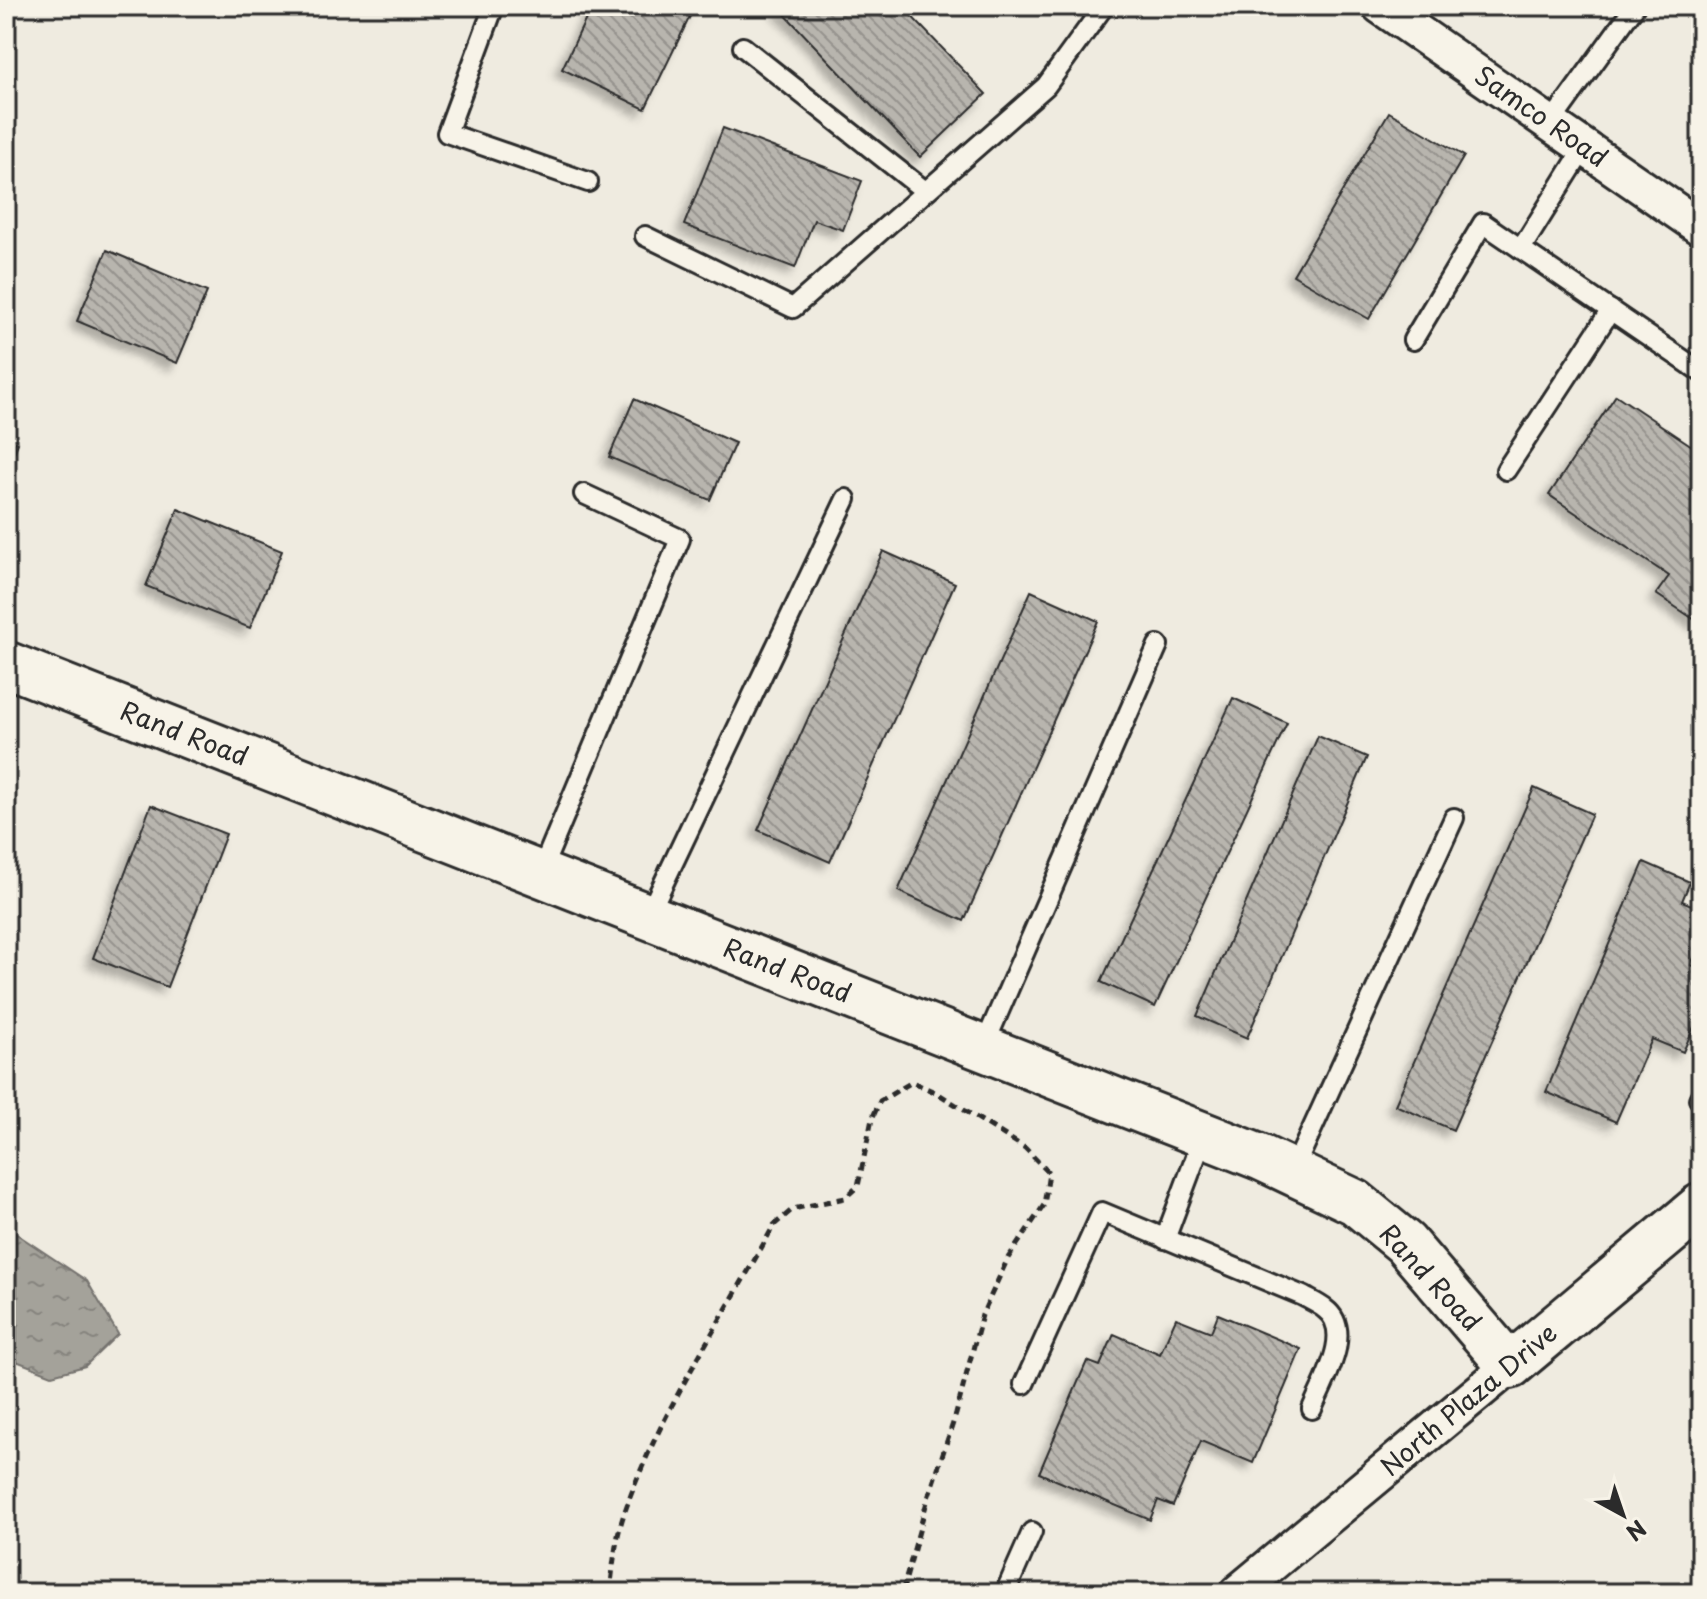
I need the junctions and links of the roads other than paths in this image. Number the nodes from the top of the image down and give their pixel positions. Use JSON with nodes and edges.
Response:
{"nodes":[{"id":1,"x":494,"y":6,"type":"edge"},
{"id":2,"x":1104,"y":6,"type":"edge"},
{"id":3,"x":1380,"y":6,"type":"edge"},
{"id":4,"x":1635,"y":6,"type":"edge"},
{"id":5,"x":743,"y":47,"type":"dead end"},
{"id":6,"x":1550,"y":124,"type":"junction"},
{"id":7,"x":1584,"y":148,"type":"junction"},
{"id":8,"x":588,"y":182,"type":"dead end"},
{"id":9,"x":925,"y":191,"type":"junction"},
{"id":10,"x":1701,"y":228,"type":"edge"},
{"id":11,"x":645,"y":236,"type":"dead end"},
{"id":12,"x":1521,"y":249,"type":"junction"},
{"id":13,"x":1611,"y":310,"type":"junction"},
{"id":14,"x":1413,"y":340,"type":"dead end"},
{"id":15,"x":1701,"y":372,"type":"edge"},
{"id":16,"x":1506,"y":470,"type":"dead end"},
{"id":17,"x":584,"y":494,"type":"dead end"},
{"id":18,"x":846,"y":499,"type":"dead end"},
{"id":19,"x":1158,"y":645,"type":"dead end"},
{"id":20,"x":6,"y":664,"type":"edge"},
{"id":21,"x":1454,"y":818,"type":"dead end"},
{"id":22,"x":540,"y":874,"type":"junction"},
{"id":23,"x":648,"y":916,"type":"junction"},
{"id":24,"x":983,"y":1048,"type":"junction"},
{"id":25,"x":1204,"y":1135,"type":"junction"},
{"id":26,"x":1292,"y":1173,"type":"junction"},
{"id":27,"x":1698,"y":1214,"type":"edge"},
{"id":28,"x":1165,"y":1239,"type":"junction"},
{"id":29,"x":1510,"y":1366,"type":"junction"},
{"id":30,"x":1024,"y":1384,"type":"dead end"},
{"id":31,"x":1312,"y":1409,"type":"dead end"},
{"id":32,"x":1032,"y":1532,"type":"dead end"},
{"id":33,"x":1005,"y":1593,"type":"edge"},
{"id":34,"x":1237,"y":1593,"type":"edge"}],
"edges":[{"from":1,"to":8,"type":"lane"},
{"from":2,"to":9,"type":"lane"},
{"from":3,"to":6,"type":"street","name":"Samco Road"},
{"from":4,"to":6,"type":"lane"},
{"from":5,"to":9,"type":"lane"},
{"from":6,"to":7,"type":"street","name":"Samco Road"},
{"from":7,"to":10,"type":"street","name":"Samco Road"},
{"from":7,"to":12,"type":"lane"},
{"from":9,"to":11,"type":"lane"},
{"from":12,"to":13,"type":"lane"},
{"from":12,"to":14,"type":"lane"},
{"from":13,"to":15,"type":"lane"},
{"from":13,"to":16,"type":"lane"},
{"from":17,"to":22,"type":"lane"},
{"from":18,"to":23,"type":"lane"},
{"from":19,"to":24,"type":"lane"},
{"from":20,"to":22,"type":"street","name":"Rand Road"},
{"from":21,"to":26,"type":"lane"},
{"from":22,"to":23,"type":"street","name":"Rand Road"},
{"from":23,"to":24,"type":"street","name":"Rand Road"},
{"from":24,"to":25,"type":"street","name":"Rand Road"},
{"from":25,"to":26,"type":"street","name":"Rand Road"},
{"from":25,"to":28,"type":"lane"},
{"from":26,"to":29,"type":"street","name":"Rand Road"},
{"from":27,"to":29,"type":"street","name":"North Plaza Drive"},
{"from":28,"to":30,"type":"lane"},
{"from":28,"to":31,"type":"lane"},
{"from":29,"to":34,"type":"street","name":"North Plaza Drive"},
{"from":32,"to":33,"type":"lane"}]}
